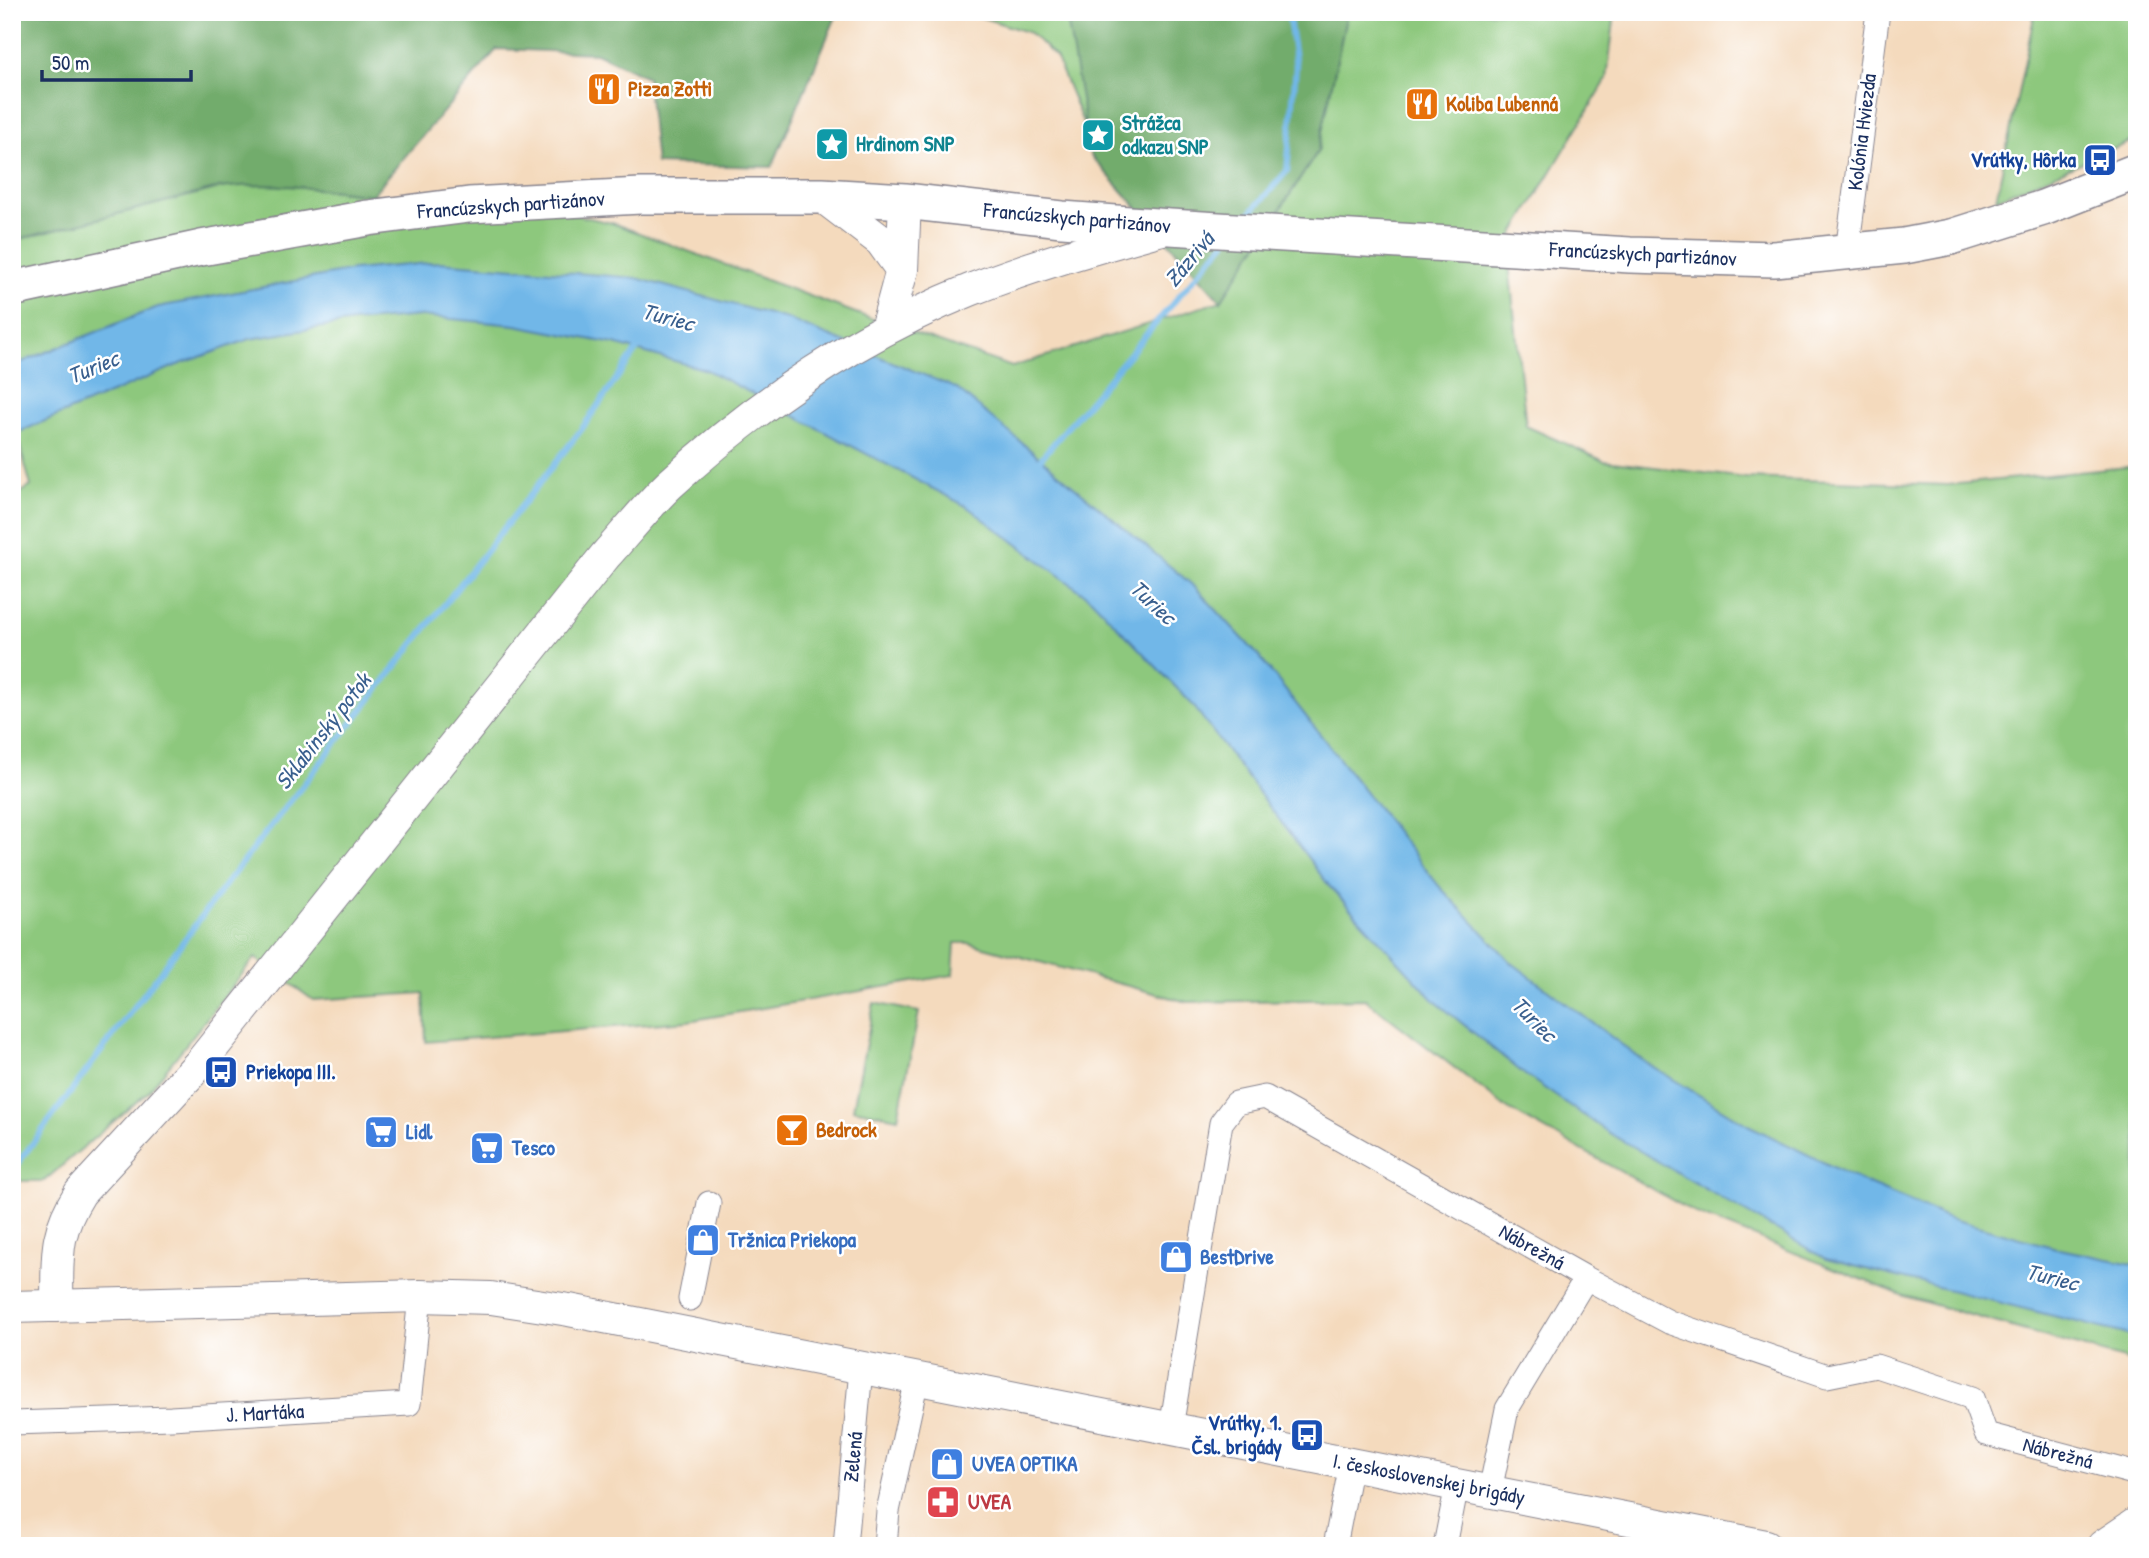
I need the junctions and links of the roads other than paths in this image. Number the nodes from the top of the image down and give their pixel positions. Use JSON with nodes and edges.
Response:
{"nodes":[{"id":1,"x":1878,"y":12,"type":"edge"},
{"id":2,"x":2137,"y":172,"type":"edge"},
{"id":3,"x":822,"y":196,"type":"junction"},
{"id":4,"x":905,"y":201,"type":"junction"},
{"id":5,"x":1170,"y":227,"type":"junction"},
{"id":6,"x":1847,"y":253,"type":"junction"},
{"id":7,"x":902,"y":270,"type":"junction"},
{"id":8,"x":12,"y":289,"type":"edge"},
{"id":9,"x":877,"y":335,"type":"junction"},
{"id":10,"x":709,"y":1203,"type":"dead end"},
{"id":11,"x":1586,"y":1278,"type":"junction"},
{"id":12,"x":421,"y":1297,"type":"junction"},
{"id":13,"x":690,"y":1299,"type":"dead end"},
{"id":14,"x":57,"y":1306,"type":"junction"},
{"id":15,"x":12,"y":1307,"type":"edge"},
{"id":16,"x":861,"y":1369,"type":"junction"},
{"id":17,"x":918,"y":1379,"type":"junction"},
{"id":18,"x":12,"y":1423,"type":"edge"},
{"id":19,"x":1171,"y":1427,"type":"junction"},
{"id":20,"x":1352,"y":1464,"type":"junction"},
{"id":21,"x":2137,"y":1474,"type":"edge"},
{"id":22,"x":1457,"y":1485,"type":"junction"},
{"id":23,"x":1490,"y":1491,"type":"junction"},
{"id":24,"x":2132,"y":1531,"type":"edge"},
{"id":25,"x":1675,"y":1537,"type":"edge"},
{"id":26,"x":845,"y":1546,"type":"edge"},
{"id":27,"x":884,"y":1546,"type":"edge"},
{"id":28,"x":1335,"y":1546,"type":"edge"},
{"id":29,"x":1445,"y":1546,"type":"edge"},
{"id":30,"x":1766,"y":1546,"type":"edge"},
{"id":31,"x":2103,"y":1546,"type":"edge"}],
"edges":[{"from":1,"to":6,"type":"street","name":"Kolónia Hviezda"},
{"from":2,"to":6,"type":"main road","name":"Francúzskych partizánov"},
{"from":3,"to":4,"type":"main road","name":"Francúzskych partizánov"},
{"from":3,"to":7,"type":"street"},
{"from":3,"to":8,"type":"main road","name":"Francúzskych partizánov"},
{"from":4,"to":5,"type":"main road","name":"Francúzskych partizánov"},
{"from":4,"to":7,"type":"street"},
{"from":5,"to":6,"type":"main road","name":"Francúzskych partizánov"},
{"from":5,"to":9,"type":"street"},
{"from":7,"to":9,"type":"street"},
{"from":9,"to":14,"type":"street"},
{"from":10,"to":13,"type":"street"},
{"from":11,"to":19,"type":"street","name":"Nábrežná"},
{"from":11,"to":21,"type":"street","name":"Nábrežná"},
{"from":11,"to":23,"type":"street"},
{"from":12,"to":14,"type":"street","name":"I. československej brigády"},
{"from":12,"to":16,"type":"street","name":"I. československej brigády"},
{"from":12,"to":18,"type":"street","name":"J. Martáka"},
{"from":14,"to":15,"type":"street","name":"I. československej brigády"},
{"from":16,"to":17,"type":"street","name":"I. československej brigády"},
{"from":16,"to":26,"type":"street","name":"Zelená"},
{"from":17,"to":19,"type":"street","name":"I. československej brigády"},
{"from":17,"to":27,"type":"street","name":"Zelená"},
{"from":19,"to":20,"type":"street","name":"I. československej brigády"},
{"from":20,"to":22,"type":"street","name":"I. československej brigády"},
{"from":20,"to":28,"type":"street"},
{"from":22,"to":23,"type":"street","name":"I. československej brigády"},
{"from":22,"to":29,"type":"street"},
{"from":23,"to":25,"type":"street","name":"I. československej brigády"},
{"from":24,"to":31,"type":"street"},
{"from":25,"to":30,"type":"street","name":"I. československej brigády"}]}
